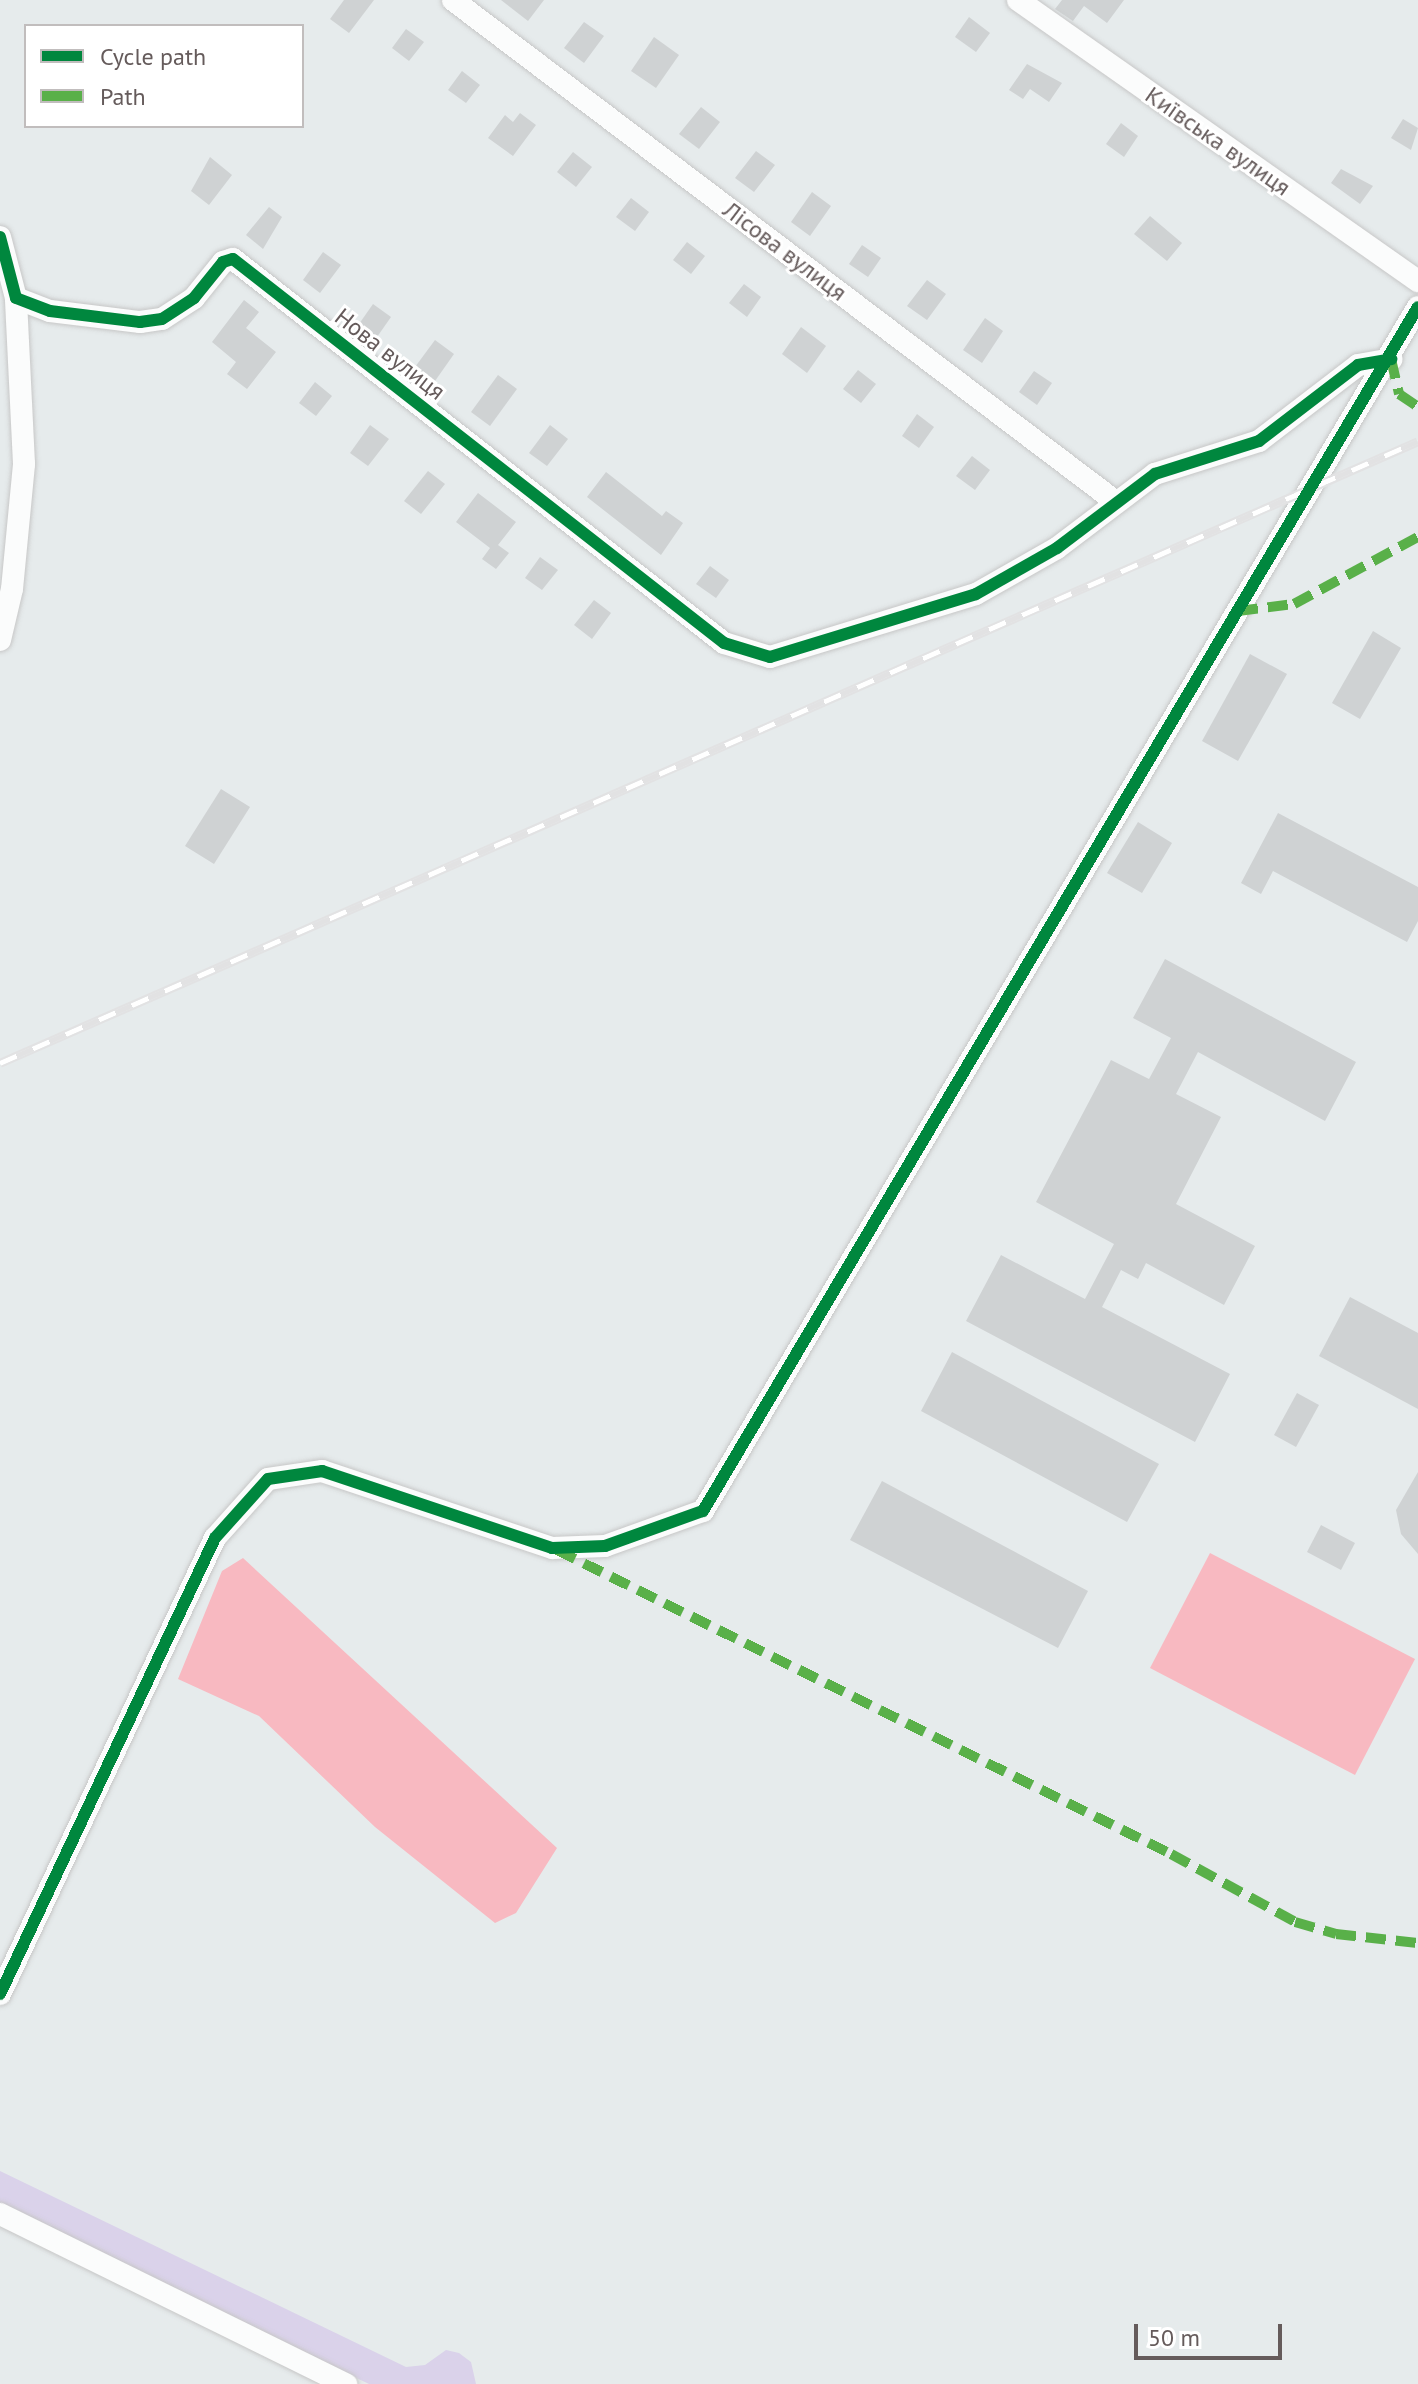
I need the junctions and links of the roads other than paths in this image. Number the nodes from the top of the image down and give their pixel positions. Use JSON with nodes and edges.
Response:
{"nodes":[{"id":1,"x":453,"y":0,"type":"edge"},
{"id":2,"x":1018,"y":0,"type":"edge"},
{"id":3,"x":0,"y":237,"type":"edge"},
{"id":4,"x":1418,"y":281,"type":"edge"},
{"id":5,"x":16,"y":298,"type":"junction"},
{"id":6,"x":1418,"y":307,"type":"edge"},
{"id":7,"x":1391,"y":359,"type":"junction"},
{"id":8,"x":1116,"y":502,"type":"junction"},
{"id":9,"x":0,"y":640,"type":"edge"},
{"id":10,"x":0,"y":1994,"type":"edge"},
{"id":11,"x":0,"y":2214,"type":"edge"},
{"id":12,"x":346,"y":2384,"type":"edge"}],
"edges":[{"from":1,"to":8,"type":"street","name":"Лісова вулиця"},
{"from":2,"to":4,"type":"street","name":"Київська вулиця"},
{"from":3,"to":5,"type":"street"},
{"from":5,"to":8,"type":"street","name":"Нова вулиця"},
{"from":5,"to":9,"type":"street"},
{"from":6,"to":7,"type":"street"},
{"from":7,"to":8,"type":"street"},
{"from":7,"to":10,"type":"street"},
{"from":11,"to":12,"type":"street"}]}
